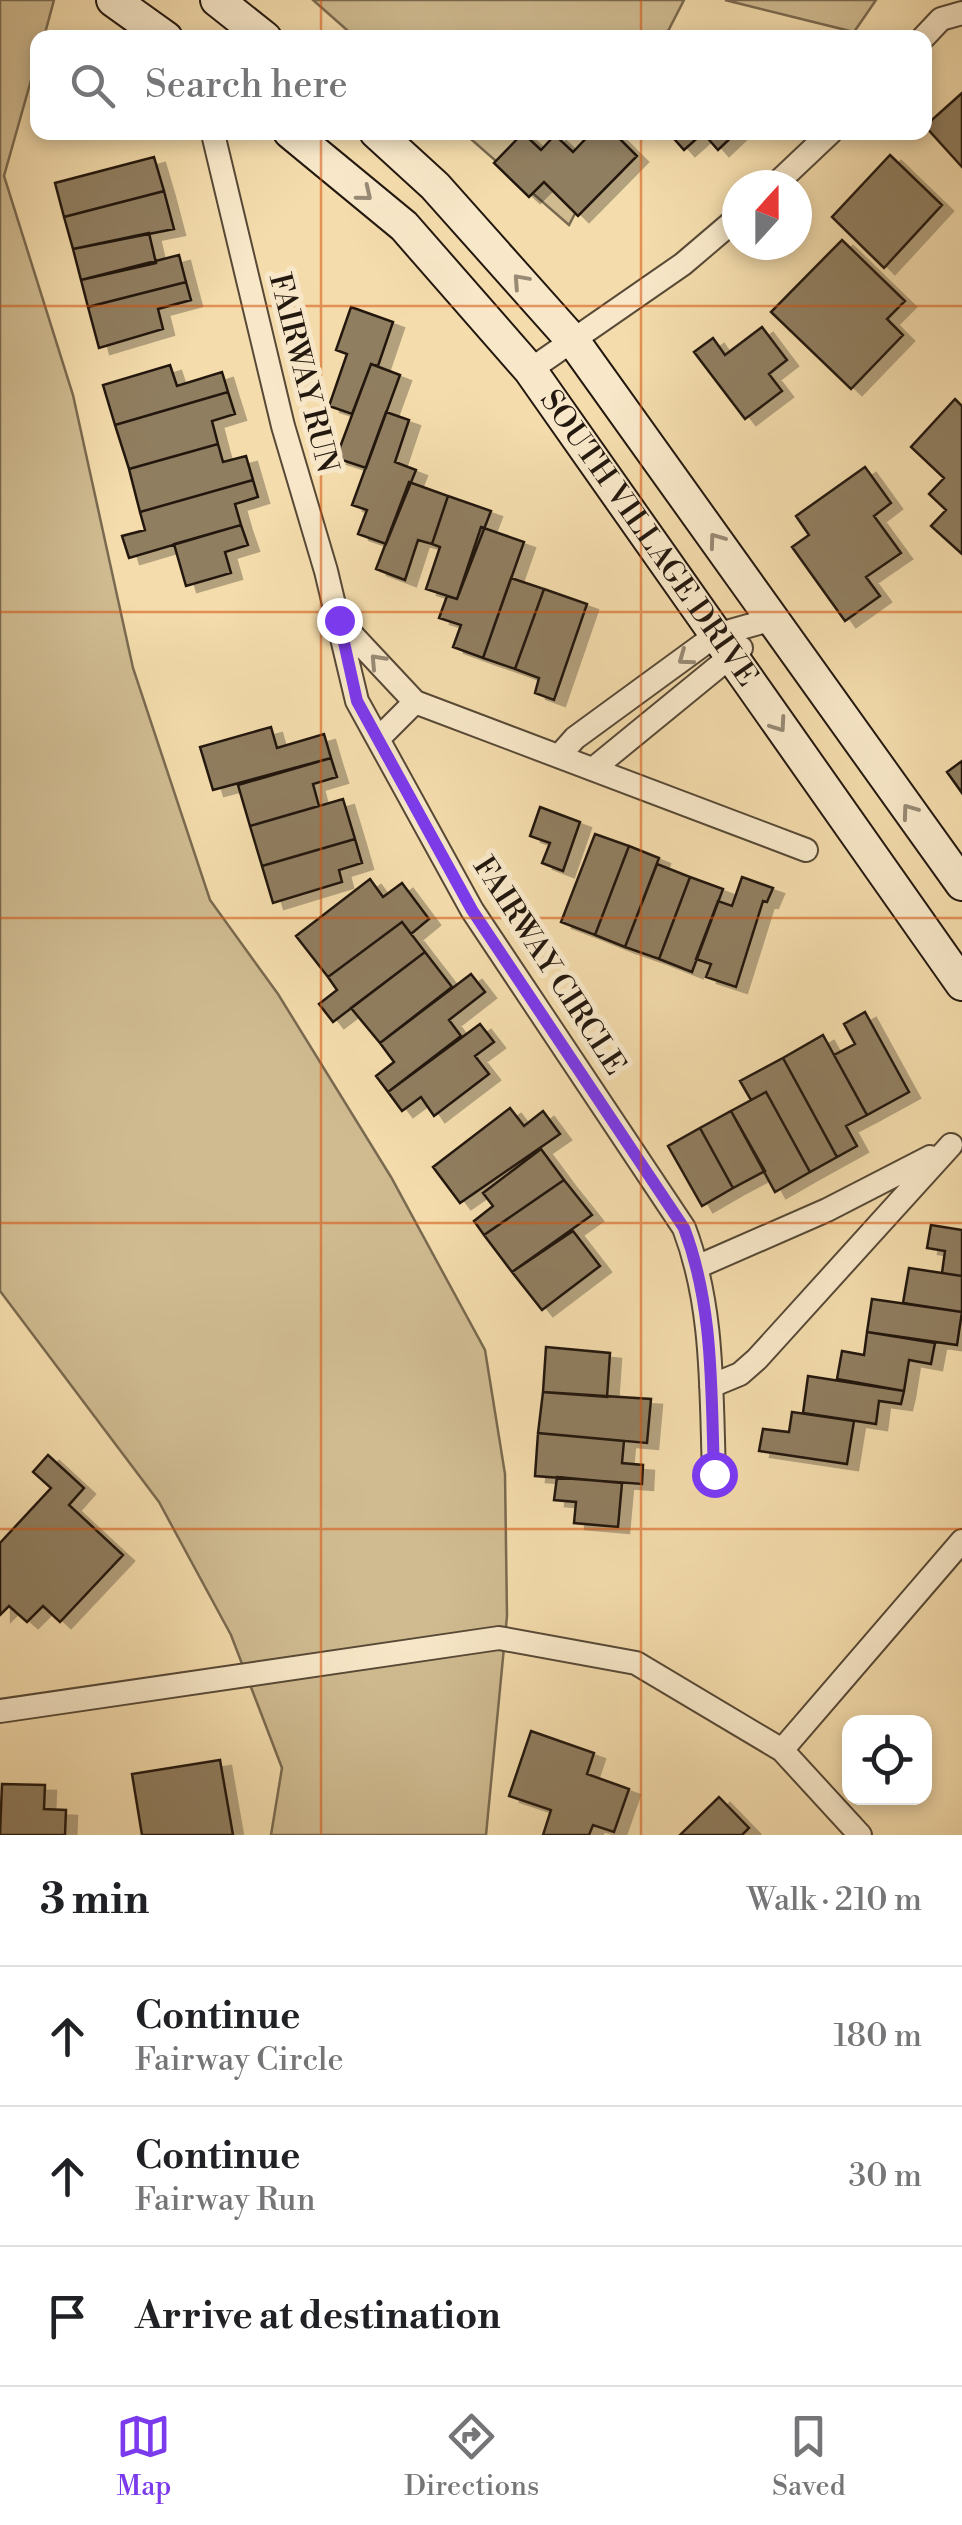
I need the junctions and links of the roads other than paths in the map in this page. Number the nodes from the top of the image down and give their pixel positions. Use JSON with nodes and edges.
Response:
{"nodes":[{"id":1,"x":112,"y":0,"type":"edge"},
{"id":2,"x":216,"y":0,"type":"edge"},
{"id":3,"x":962,"y":13,"type":"edge"},
{"id":4,"x":155,"y":30,"type":"edge"},
{"id":5,"x":255,"y":30,"type":"edge"},
{"id":6,"x":931,"y":30,"type":"edge"},
{"id":7,"x":214,"y":140,"type":"edge"},
{"id":8,"x":300,"y":140,"type":"edge"},
{"id":9,"x":385,"y":140,"type":"edge"},
{"id":10,"x":823,"y":140,"type":"edge"},
{"id":11,"x":791,"y":170,"type":"edge"},
{"id":12,"x":722,"y":231,"type":"edge"},
{"id":13,"x":574,"y":342,"type":"junction"},
{"id":14,"x":530,"y":370,"type":"junction"},
{"id":15,"x":773,"y":619,"type":"junction"},
{"id":16,"x":339,"y":620,"type":"junction"},
{"id":17,"x":724,"y":646,"type":"junction"},
{"id":18,"x":415,"y":702,"type":"junction"},
{"id":19,"x":380,"y":737,"type":"junction"},
{"id":20,"x":559,"y":756,"type":"junction"},
{"id":21,"x":593,"y":769,"type":"junction"},
{"id":22,"x":806,"y":850,"type":"dead end"},
{"id":23,"x":962,"y":884,"type":"edge"},
{"id":24,"x":962,"y":984,"type":"edge"},
{"id":25,"x":699,"y":1266,"type":"junction"},
{"id":26,"x":711,"y":1386,"type":"junction"},
{"id":27,"x":714,"y":1474,"type":"dead end"},
{"id":28,"x":962,"y":1541,"type":"edge"},
{"id":29,"x":0,"y":1712,"type":"edge"},
{"id":30,"x":782,"y":1750,"type":"junction"},
{"id":31,"x":860,"y":1835,"type":"edge"}],
"edges":[{"from":1,"to":4,"type":"street"},
{"from":2,"to":5,"type":"street"},
{"from":3,"to":6,"type":"street"},
{"from":7,"to":16,"type":"street","name":"FAIRWAY RUN"},
{"from":8,"to":14,"type":"street","name":"SOUTH VILLAGE DRIVE","one_way":true},
{"from":13,"to":9,"type":"street","name":"SOUTH VILLAGE DRIVE","one_way":true},
{"from":10,"to":11,"type":"street"},
{"from":12,"to":13,"type":"street"},
{"from":13,"to":14,"type":"street"},
{"from":15,"to":13,"type":"street","name":"SOUTH VILLAGE DRIVE","one_way":true},
{"from":14,"to":17,"type":"street","name":"SOUTH VILLAGE DRIVE"},
{"from":15,"to":17,"type":"street"},
{"from":23,"to":15,"type":"street","name":"SOUTH VILLAGE DRIVE","one_way":true},
{"from":18,"to":16,"type":"street","name":"FAIRWAY RUN","one_way":true},
{"from":16,"to":19,"type":"street","name":"FAIRWAY RUN"},
{"from":17,"to":20,"type":"street","one_way":true},
{"from":17,"to":21,"type":"street"},
{"from":17,"to":24,"type":"street","name":"SOUTH VILLAGE DRIVE","one_way":true},
{"from":18,"to":19,"type":"street"},
{"from":18,"to":20,"type":"street","name":"FAIRWAY RUN"},
{"from":19,"to":25,"type":"street","name":"FAIRWAY CIRCLE"},
{"from":20,"to":21,"type":"street","name":"FAIRWAY RUN"},
{"from":21,"to":22,"type":"street","name":"FAIRWAY RUN"},
{"from":25,"to":26,"type":"street","name":"FAIRWAY CIRCLE"},
{"from":25,"to":26,"type":"street"},
{"from":26,"to":27,"type":"street","name":"FAIRWAY CIRCLE"},
{"from":28,"to":30,"type":"street"},
{"from":29,"to":30,"type":"street"},
{"from":30,"to":31,"type":"street"}]}
